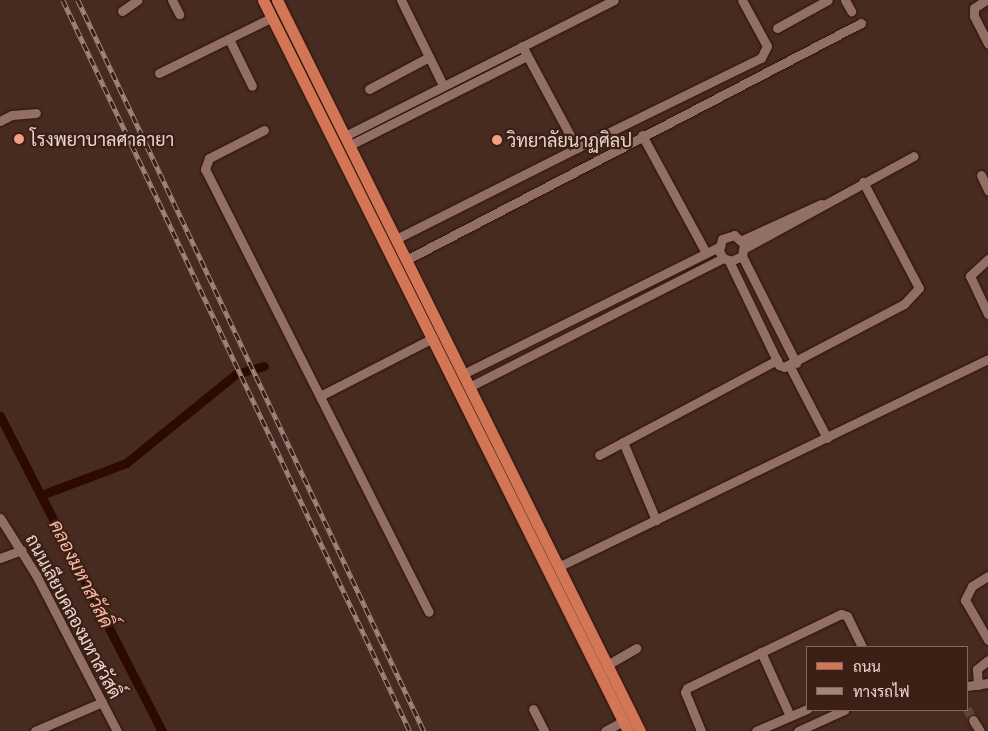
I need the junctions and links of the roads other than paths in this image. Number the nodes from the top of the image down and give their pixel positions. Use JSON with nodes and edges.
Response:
{"nodes":[{"id":1,"x":138,"y":0,"type":"edge"},
{"id":2,"x":172,"y":0,"type":"edge"},
{"id":3,"x":263,"y":0,"type":"edge"},
{"id":4,"x":278,"y":0,"type":"edge"},
{"id":5,"x":401,"y":0,"type":"edge"},
{"id":6,"x":614,"y":0,"type":"edge"},
{"id":7,"x":742,"y":0,"type":"edge"},
{"id":8,"x":828,"y":0,"type":"edge"},
{"id":9,"x":845,"y":0,"type":"edge"},
{"id":10,"x":986,"y":0,"type":"edge"},
{"id":11,"x":122,"y":11,"type":"dead end"},
{"id":12,"x":851,"y":11,"type":"dead end"},
{"id":13,"x":180,"y":14,"type":"dead end"},
{"id":14,"x":271,"y":18,"type":"junction"},
{"id":15,"x":861,"y":23,"type":"dead end"},
{"id":16,"x":777,"y":28,"type":"dead end"},
{"id":17,"x":228,"y":39,"type":"junction"},
{"id":18,"x":988,"y":44,"type":"edge"},
{"id":19,"x":522,"y":46,"type":"junction"},
{"id":20,"x":527,"y":56,"type":"junction"},
{"id":21,"x":429,"y":58,"type":"junction"},
{"id":22,"x":159,"y":73,"type":"dead end"},
{"id":23,"x":252,"y":86,"type":"dead end"},
{"id":24,"x":443,"y":86,"type":"junction"},
{"id":25,"x":369,"y":89,"type":"dead end"},
{"id":26,"x":36,"y":113,"type":"dead end"},
{"id":27,"x":0,"y":121,"type":"edge"},
{"id":28,"x":264,"y":130,"type":"dead end"},
{"id":29,"x":642,"y":136,"type":"junction"},
{"id":30,"x":343,"y":138,"type":"junction"},
{"id":31,"x":577,"y":148,"type":"junction"},
{"id":32,"x":914,"y":156,"type":"dead end"},
{"id":33,"x":981,"y":176,"type":"dead end"},
{"id":34,"x":863,"y":182,"type":"junction"},
{"id":35,"x":988,"y":190,"type":"edge"},
{"id":36,"x":396,"y":239,"type":"junction"},
{"id":37,"x":719,"y":246,"type":"junction"},
{"id":38,"x":743,"y":248,"type":"junction"},
{"id":39,"x":706,"y":253,"type":"junction"},
{"id":40,"x":726,"y":259,"type":"junction"},
{"id":41,"x":988,"y":259,"type":"edge"},
{"id":42,"x":406,"y":260,"type":"junction"},
{"id":43,"x":988,"y":314,"type":"edge"},
{"id":44,"x":433,"y":338,"type":"junction"},
{"id":45,"x":988,"y":359,"type":"edge"},
{"id":46,"x":778,"y":362,"type":"junction"},
{"id":47,"x":793,"y":365,"type":"junction"},
{"id":48,"x":458,"y":376,"type":"junction"},
{"id":49,"x":465,"y":389,"type":"junction"},
{"id":50,"x":320,"y":396,"type":"junction"},
{"id":51,"x":827,"y":438,"type":"junction"},
{"id":52,"x":623,"y":442,"type":"junction"},
{"id":53,"x":599,"y":455,"type":"dead end"},
{"id":54,"x":0,"y":518,"type":"edge"},
{"id":55,"x":656,"y":520,"type":"junction"},
{"id":56,"x":22,"y":550,"type":"junction"},
{"id":57,"x":0,"y":558,"type":"edge"},
{"id":58,"x":560,"y":566,"type":"junction"},
{"id":59,"x":988,"y":576,"type":"edge"},
{"id":60,"x":429,"y":612,"type":"dead end"},
{"id":61,"x":988,"y":640,"type":"edge"},
{"id":62,"x":862,"y":646,"type":"edge"},
{"id":63,"x":636,"y":648,"type":"dead end"},
{"id":64,"x":761,"y":652,"type":"junction"},
{"id":65,"x":988,"y":660,"type":"edge"},
{"id":66,"x":608,"y":665,"type":"junction"},
{"id":67,"x":988,"y":683,"type":"edge"},
{"id":68,"x":978,"y":685,"type":"junction"},
{"id":69,"x":968,"y":686,"type":"edge"},
{"id":70,"x":102,"y":702,"type":"junction"},
{"id":71,"x":533,"y":709,"type":"dead end"},
{"id":72,"x":806,"y":709,"type":"edge"},
{"id":73,"x":842,"y":711,"type":"edge"},
{"id":74,"x":790,"y":716,"type":"junction"},
{"id":75,"x":974,"y":720,"type":"tunnel mouth"},
{"id":76,"x":626,"y":726,"type":"edge"},
{"id":77,"x":35,"y":731,"type":"edge"},
{"id":78,"x":116,"y":731,"type":"edge"},
{"id":79,"x":544,"y":731,"type":"edge"},
{"id":80,"x":604,"y":731,"type":"edge"},
{"id":81,"x":640,"y":731,"type":"edge"},
{"id":82,"x":701,"y":731,"type":"edge"},
{"id":83,"x":756,"y":731,"type":"edge"},
{"id":84,"x":798,"y":731,"type":"edge"},
{"id":85,"x":980,"y":731,"type":"edge"}],
"edges":[{"from":1,"to":11,"type":"street"},
{"from":2,"to":13,"type":"street"},
{"from":3,"to":14,"type":"main road"},
{"from":4,"to":30,"type":"main road"},
{"from":5,"to":21,"type":"street"},
{"from":6,"to":19,"type":"street"},
{"from":7,"to":31,"type":"street"},
{"from":8,"to":16,"type":"street"},
{"from":9,"to":12,"type":"street"},
{"from":10,"to":18,"type":"street"},
{"from":14,"to":17,"type":"street"},
{"from":14,"to":30,"type":"main road"},
{"from":15,"to":29,"type":"street"},
{"from":17,"to":22,"type":"street"},
{"from":17,"to":23,"type":"street"},
{"from":19,"to":20,"type":"street"},
{"from":19,"to":24,"type":"street"},
{"from":20,"to":30,"type":"street"},
{"from":20,"to":31,"type":"street"},
{"from":21,"to":24,"type":"street"},
{"from":21,"to":25,"type":"street"},
{"from":24,"to":30,"type":"street"},
{"from":26,"to":27,"type":"street"},
{"from":28,"to":50,"type":"street"},
{"from":29,"to":39,"type":"street"},
{"from":29,"to":42,"type":"street"},
{"from":30,"to":36,"type":"main road"},
{"from":30,"to":44,"type":"main road"},
{"from":31,"to":36,"type":"street"},
{"from":32,"to":34,"type":"street"},
{"from":33,"to":35,"type":"street"},
{"from":34,"to":38,"type":"street"},
{"from":34,"to":47,"type":"street"},
{"from":36,"to":42,"type":"main road"},
{"from":37,"to":38,"type":"street"},
{"from":37,"to":39,"type":"street"},
{"from":37,"to":40,"type":"street"},
{"from":38,"to":40,"type":"street"},
{"from":38,"to":47,"type":"street"},
{"from":39,"to":48,"type":"street"},
{"from":40,"to":46,"type":"street"},
{"from":40,"to":49,"type":"street"},
{"from":41,"to":43,"type":"street"},
{"from":42,"to":48,"type":"main road"},
{"from":44,"to":48,"type":"main road"},
{"from":44,"to":50,"type":"street"},
{"from":45,"to":51,"type":"street"},
{"from":46,"to":47,"type":"street"},
{"from":46,"to":52,"type":"street"},
{"from":47,"to":51,"type":"street"},
{"from":48,"to":49,"type":"main road"},
{"from":49,"to":58,"type":"main road"},
{"from":49,"to":76,"type":"main road"},
{"from":50,"to":60,"type":"street"},
{"from":51,"to":55,"type":"street"},
{"from":52,"to":53,"type":"street"},
{"from":52,"to":55,"type":"street"},
{"from":54,"to":56,"type":"street","name":"ถนนเลียบคลองมหาสวัสดิ์"},
{"from":55,"to":58,"type":"street"},
{"from":56,"to":57,"type":"street"},
{"from":56,"to":70,"type":"street","name":"ถนนเลียบคลองมหาสวัสดิ์"},
{"from":58,"to":66,"type":"main road"},
{"from":59,"to":61,"type":"street"},
{"from":62,"to":64,"type":"street"},
{"from":63,"to":66,"type":"street"},
{"from":64,"to":74,"type":"street"},
{"from":64,"to":82,"type":"street"},
{"from":65,"to":68,"type":"street"},
{"from":66,"to":81,"type":"main road"},
{"from":67,"to":68,"type":"street"},
{"from":68,"to":69,"type":"street"},
{"from":70,"to":77,"type":"street"},
{"from":70,"to":78,"type":"street","name":"ถนนเลียบคลองมหาสวัสดิ์"},
{"from":71,"to":79,"type":"street"},
{"from":72,"to":74,"type":"street"},
{"from":73,"to":84,"type":"street"},
{"from":74,"to":83,"type":"street"},
{"from":75,"to":85,"type":"street"},
{"from":76,"to":80,"type":"street"}]}
